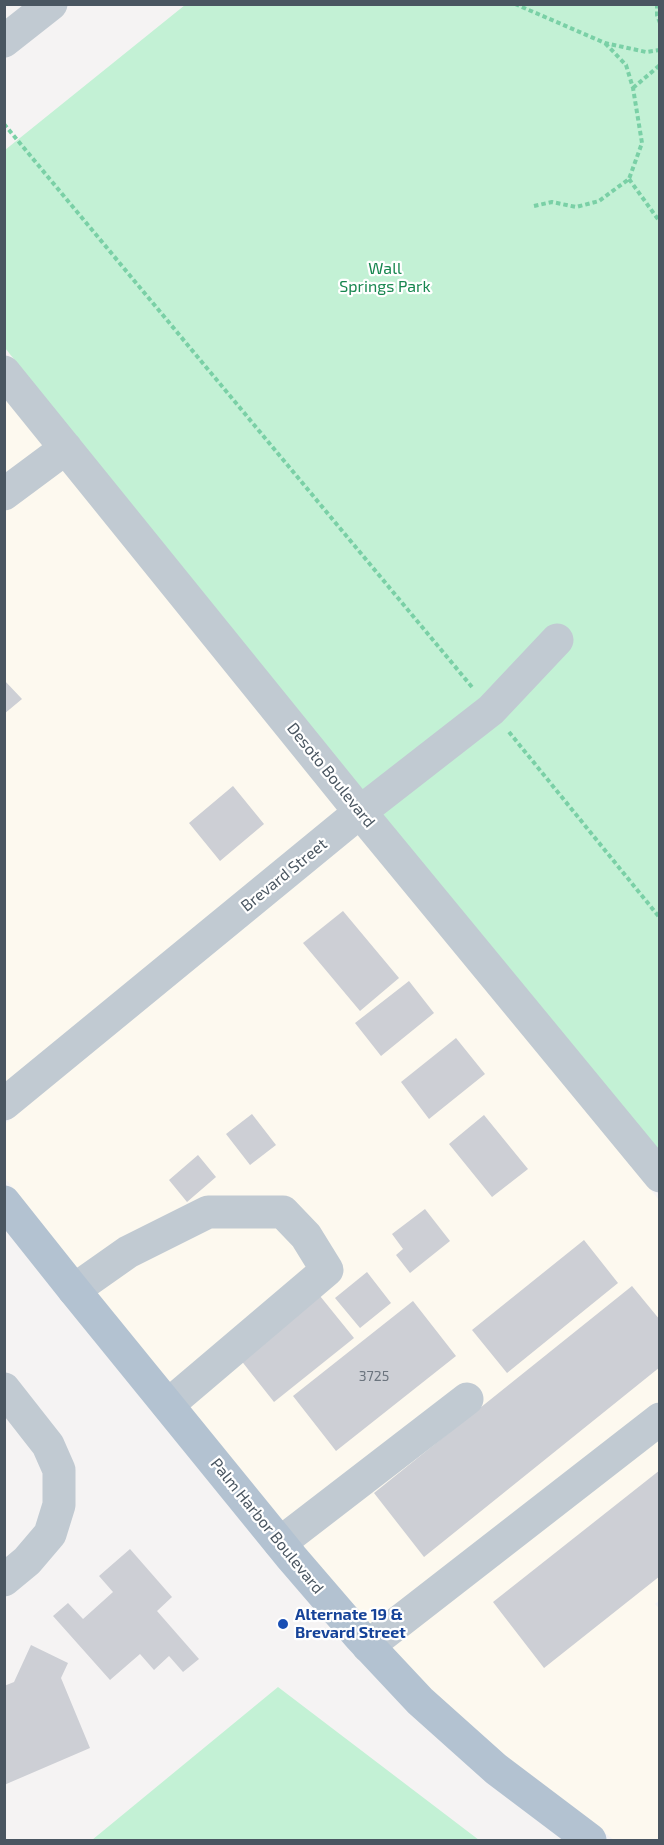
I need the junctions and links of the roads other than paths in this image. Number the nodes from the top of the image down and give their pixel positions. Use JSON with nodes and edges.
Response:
{"nodes":[{"id":1,"x":51,"y":4,"type":"edge"},
{"id":2,"x":4,"y":41,"type":"edge"},
{"id":3,"x":4,"y":372,"type":"edge"},
{"id":4,"x":66,"y":448,"type":"junction"},
{"id":5,"x":4,"y":494,"type":"edge"},
{"id":6,"x":557,"y":640,"type":"dead end"},
{"id":7,"x":360,"y":812,"type":"junction"},
{"id":8,"x":4,"y":1104,"type":"edge"},
{"id":9,"x":660,"y":1176,"type":"edge"},
{"id":10,"x":4,"y":1202,"type":"edge"},
{"id":11,"x":74,"y":1290,"type":"junction"},
{"id":12,"x":4,"y":1389,"type":"edge"},
{"id":13,"x":467,"y":1399,"type":"dead end"},
{"id":14,"x":168,"y":1405,"type":"junction"},
{"id":15,"x":660,"y":1419,"type":"edge"},
{"id":16,"x":280,"y":1543,"type":"junction"},
{"id":17,"x":4,"y":1580,"type":"edge"},
{"id":18,"x":368,"y":1646,"type":"junction"},
{"id":19,"x":590,"y":1840,"type":"edge"}],
"edges":[{"from":1,"to":2,"type":"street"},
{"from":3,"to":4,"type":"street","name":"Desoto Boulevard"},
{"from":4,"to":5,"type":"street"},
{"from":4,"to":7,"type":"street","name":"Desoto Boulevard"},
{"from":6,"to":7,"type":"street","name":"Brevard Street"},
{"from":7,"to":8,"type":"street","name":"Brevard Street"},
{"from":7,"to":9,"type":"street","name":"Desoto Boulevard"},
{"from":10,"to":11,"type":"main road","name":"Palm Harbor Boulevard"},
{"from":11,"to":14,"type":"main road","name":"Palm Harbor Boulevard"},
{"from":11,"to":14,"type":"street"},
{"from":12,"to":17,"type":"street"},
{"from":13,"to":16,"type":"street"},
{"from":14,"to":16,"type":"main road","name":"Palm Harbor Boulevard"},
{"from":15,"to":18,"type":"street"},
{"from":16,"to":18,"type":"main road","name":"Palm Harbor Boulevard"},
{"from":18,"to":19,"type":"main road","name":"Palm Harbor Boulevard"}]}
